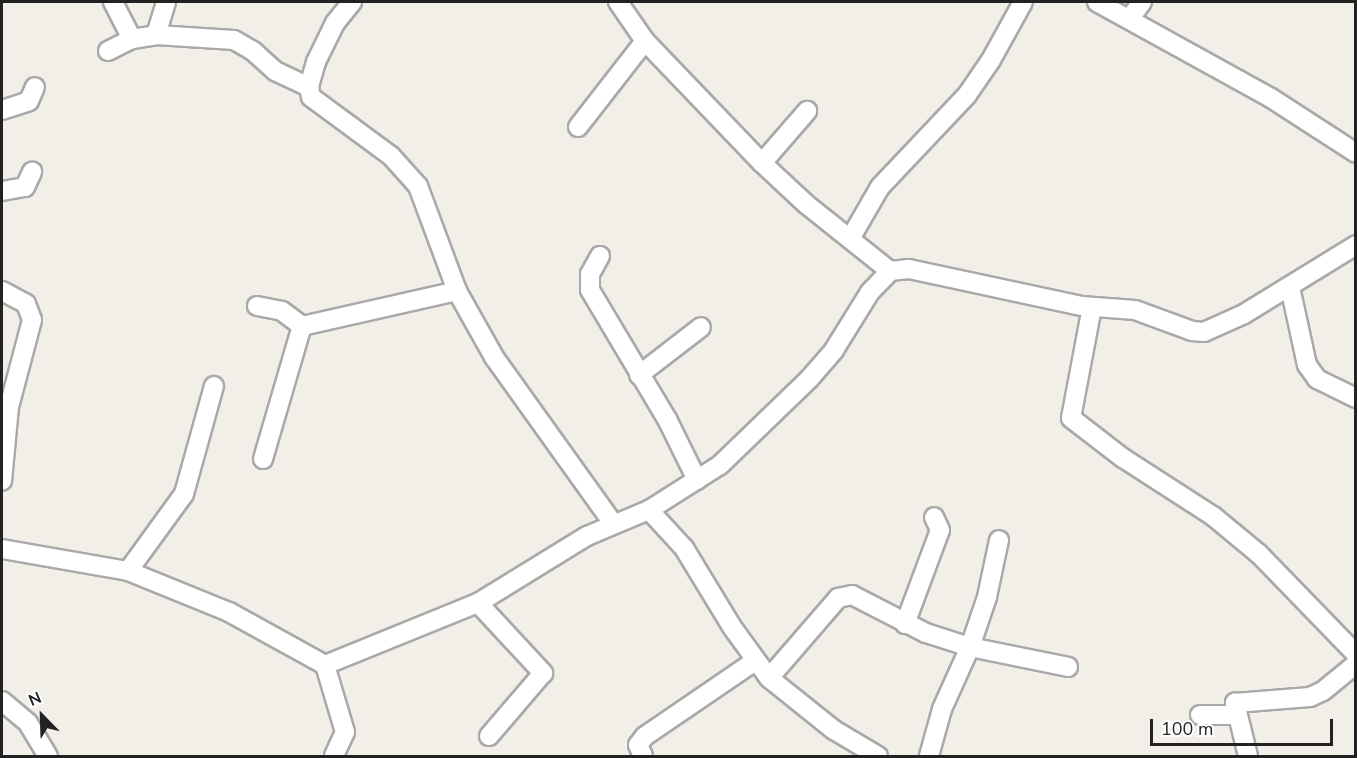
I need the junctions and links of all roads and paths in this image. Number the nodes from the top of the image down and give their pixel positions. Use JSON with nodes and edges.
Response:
{"nodes":[{"id":1,"x":113,"y":2,"type":"edge"},
{"id":2,"x":166,"y":2,"type":"edge"},
{"id":3,"x":352,"y":2,"type":"edge"},
{"id":4,"x":618,"y":2,"type":"edge"},
{"id":5,"x":1023,"y":2,"type":"edge"},
{"id":6,"x":1097,"y":2,"type":"edge"},
{"id":7,"x":1142,"y":2,"type":"edge"},
{"id":8,"x":1130,"y":18,"type":"junction"},
{"id":9,"x":156,"y":35,"type":"junction"},
{"id":10,"x":132,"y":39,"type":"junction"},
{"id":11,"x":645,"y":42,"type":"junction"},
{"id":12,"x":108,"y":51,"type":"dead end"},
{"id":13,"x":35,"y":87,"type":"dead end"},
{"id":14,"x":309,"y":87,"type":"junction"},
{"id":15,"x":2,"y":110,"type":"edge"},
{"id":16,"x":807,"y":111,"type":"dead end"},
{"id":17,"x":578,"y":127,"type":"dead end"},
{"id":18,"x":1355,"y":151,"type":"edge"},
{"id":19,"x":762,"y":163,"type":"junction"},
{"id":20,"x":32,"y":172,"type":"dead end"},
{"id":21,"x":2,"y":191,"type":"edge"},
{"id":22,"x":850,"y":239,"type":"junction"},
{"id":23,"x":1356,"y":245,"type":"edge"},
{"id":24,"x":600,"y":256,"type":"dead end"},
{"id":25,"x":890,"y":271,"type":"junction"},
{"id":26,"x":1290,"y":287,"type":"junction"},
{"id":27,"x":2,"y":291,"type":"edge"},
{"id":28,"x":457,"y":291,"type":"junction"},
{"id":29,"x":257,"y":306,"type":"dead end"},
{"id":30,"x":1092,"y":307,"type":"junction"},
{"id":31,"x":302,"y":326,"type":"junction"},
{"id":32,"x":701,"y":327,"type":"dead end"},
{"id":33,"x":639,"y":375,"type":"junction"},
{"id":34,"x":214,"y":386,"type":"dead end"},
{"id":35,"x":1356,"y":398,"type":"edge"},
{"id":36,"x":5,"y":406,"type":"edge"},
{"id":37,"x":263,"y":459,"type":"dead end"},
{"id":38,"x":697,"y":480,"type":"junction"},
{"id":39,"x":2,"y":482,"type":"edge"},
{"id":40,"x":649,"y":510,"type":"junction"},
{"id":41,"x":934,"y":517,"type":"dead end"},
{"id":42,"x":613,"y":523,"type":"junction"},
{"id":43,"x":999,"y":540,"type":"dead end"},
{"id":44,"x":2,"y":549,"type":"edge"},
{"id":45,"x":128,"y":571,"type":"junction"},
{"id":46,"x":478,"y":603,"type":"junction"},
{"id":47,"x":906,"y":624,"type":"junction"},
{"id":48,"x":970,"y":647,"type":"junction"},
{"id":49,"x":1356,"y":654,"type":"edge"},
{"id":50,"x":755,"y":661,"type":"junction"},
{"id":51,"x":1356,"y":664,"type":"edge"},
{"id":52,"x":325,"y":665,"type":"junction"},
{"id":53,"x":1068,"y":667,"type":"dead end"},
{"id":54,"x":769,"y":678,"type":"junction"},
{"id":55,"x":2,"y":701,"type":"edge"},
{"id":56,"x":1200,"y":715,"type":"dead end"},
{"id":57,"x":1237,"y":715,"type":"junction"},
{"id":58,"x":489,"y":736,"type":"dead end"},
{"id":59,"x":48,"y":756,"type":"edge"},
{"id":60,"x":334,"y":756,"type":"edge"},
{"id":61,"x":643,"y":756,"type":"edge"},
{"id":62,"x":878,"y":756,"type":"edge"},
{"id":63,"x":929,"y":756,"type":"edge"},
{"id":64,"x":1248,"y":756,"type":"edge"}],
"edges":[{"from":1,"to":10,"type":"street"},
{"from":2,"to":9,"type":"street"},
{"from":3,"to":14,"type":"street"},
{"from":4,"to":11,"type":"street"},
{"from":5,"to":22,"type":"street"},
{"from":6,"to":8,"type":"street"},
{"from":7,"to":8,"type":"street"},
{"from":8,"to":18,"type":"street"},
{"from":9,"to":10,"type":"street"},
{"from":9,"to":14,"type":"street"},
{"from":10,"to":12,"type":"street"},
{"from":11,"to":17,"type":"street"},
{"from":11,"to":19,"type":"street"},
{"from":13,"to":15,"type":"street"},
{"from":14,"to":28,"type":"street"},
{"from":16,"to":19,"type":"street"},
{"from":19,"to":22,"type":"street"},
{"from":20,"to":21,"type":"street"},
{"from":22,"to":25,"type":"street"},
{"from":23,"to":26,"type":"street"},
{"from":24,"to":33,"type":"street"},
{"from":25,"to":30,"type":"street"},
{"from":25,"to":38,"type":"street"},
{"from":26,"to":30,"type":"street"},
{"from":26,"to":35,"type":"street"},
{"from":27,"to":36,"type":"street"},
{"from":28,"to":31,"type":"street"},
{"from":28,"to":42,"type":"street"},
{"from":29,"to":31,"type":"street"},
{"from":30,"to":49,"type":"street"},
{"from":31,"to":37,"type":"street"},
{"from":32,"to":33,"type":"street"},
{"from":33,"to":38,"type":"street"},
{"from":34,"to":45,"type":"street"},
{"from":36,"to":39,"type":"street"},
{"from":38,"to":40,"type":"street"},
{"from":40,"to":42,"type":"street"},
{"from":40,"to":50,"type":"street"},
{"from":41,"to":47,"type":"street"},
{"from":42,"to":46,"type":"street"},
{"from":43,"to":48,"type":"street"},
{"from":44,"to":45,"type":"street"},
{"from":45,"to":52,"type":"street"},
{"from":46,"to":52,"type":"street"},
{"from":46,"to":58,"type":"street"},
{"from":47,"to":48,"type":"street"},
{"from":47,"to":54,"type":"street"},
{"from":48,"to":53,"type":"street"},
{"from":48,"to":63,"type":"street"},
{"from":50,"to":54,"type":"street"},
{"from":50,"to":61,"type":"street"},
{"from":51,"to":57,"type":"street"},
{"from":52,"to":60,"type":"street"},
{"from":54,"to":62,"type":"street"},
{"from":55,"to":59,"type":"street"},
{"from":56,"to":57,"type":"street"},
{"from":57,"to":64,"type":"street"}]}
